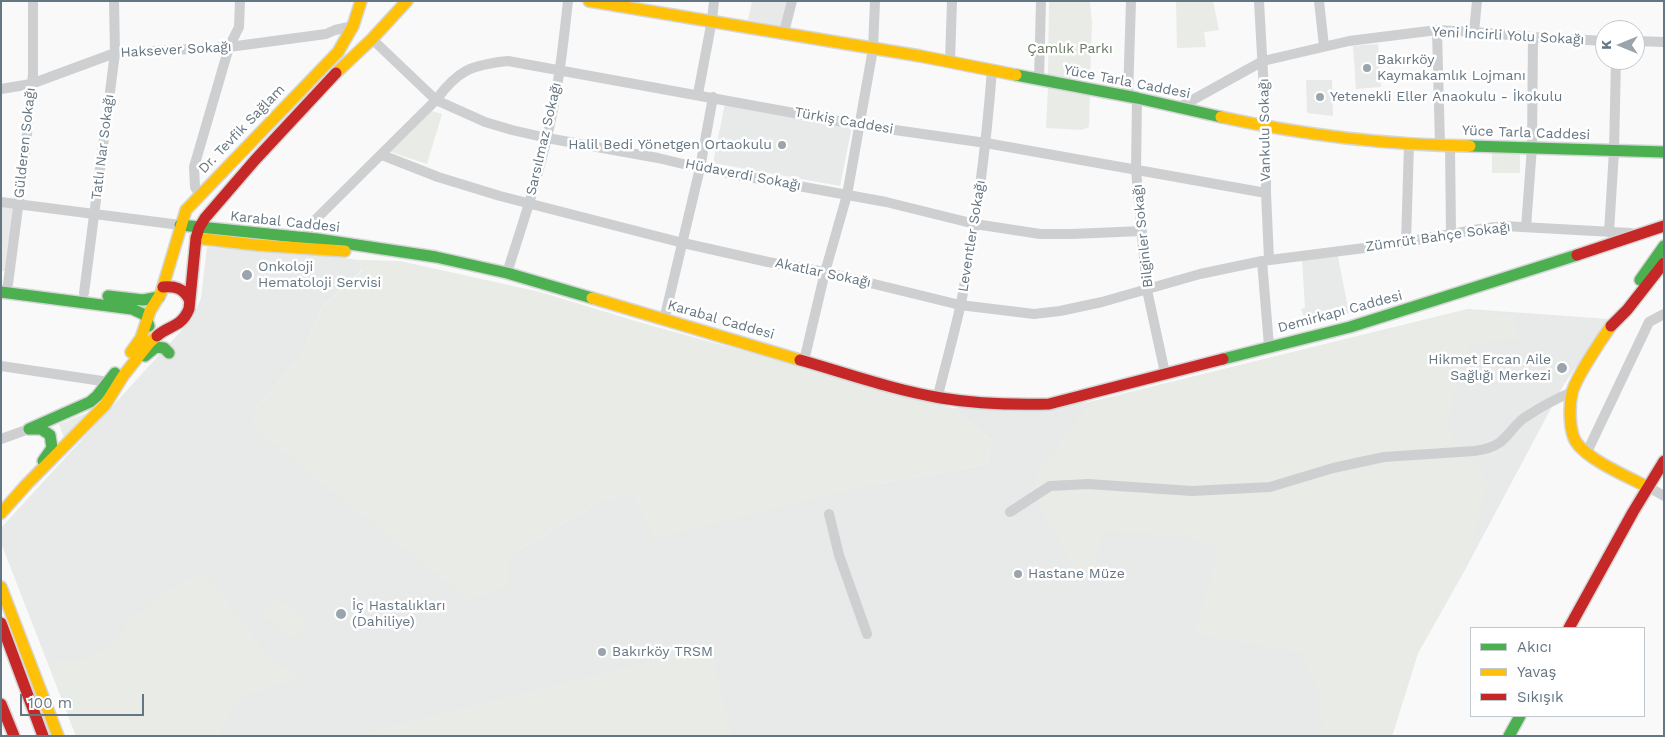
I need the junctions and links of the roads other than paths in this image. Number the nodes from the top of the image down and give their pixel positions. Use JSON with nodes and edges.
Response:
{"nodes":[{"id":1,"x":33,"y":1,"type":"edge"},
{"id":2,"x":114,"y":1,"type":"edge"},
{"id":3,"x":240,"y":1,"type":"edge"},
{"id":4,"x":361,"y":1,"type":"edge"},
{"id":5,"x":368,"y":1,"type":"edge"},
{"id":6,"x":407,"y":1,"type":"edge"},
{"id":7,"x":568,"y":1,"type":"edge"},
{"id":8,"x":590,"y":1,"type":"edge"},
{"id":9,"x":714,"y":1,"type":"edge"},
{"id":10,"x":792,"y":1,"type":"edge"},
{"id":11,"x":876,"y":1,"type":"edge"},
{"id":12,"x":952,"y":1,"type":"edge"},
{"id":13,"x":1041,"y":1,"type":"edge"},
{"id":14,"x":1130,"y":1,"type":"edge"},
{"id":15,"x":1260,"y":1,"type":"edge"},
{"id":16,"x":1319,"y":1,"type":"edge"},
{"id":17,"x":1477,"y":1,"type":"edge"},
{"id":18,"x":712,"y":20,"type":"junction"},
{"id":19,"x":353,"y":26,"type":"junction"},
{"id":20,"x":1437,"y":30,"type":"junction"},
{"id":21,"x":784,"y":32,"type":"junction"},
{"id":22,"x":1474,"y":32,"type":"junction"},
{"id":23,"x":326,"y":34,"type":"junction"},
{"id":24,"x":1533,"y":38,"type":"junction"},
{"id":25,"x":372,"y":39,"type":"junction"},
{"id":26,"x":1595,"y":40,"type":"edge"},
{"id":27,"x":1645,"y":41,"type":"edge"},
{"id":28,"x":1664,"y":42,"type":"edge"},
{"id":29,"x":1324,"y":46,"type":"junction"},
{"id":30,"x":229,"y":48,"type":"junction"},
{"id":31,"x":873,"y":49,"type":"junction"},
{"id":32,"x":338,"y":52,"type":"junction"},
{"id":33,"x":115,"y":53,"type":"junction"},
{"id":34,"x":1263,"y":61,"type":"junction"},
{"id":35,"x":950,"y":62,"type":"junction"},
{"id":36,"x":340,"y":69,"type":"junction"},
{"id":37,"x":992,"y":70,"type":"junction"},
{"id":38,"x":1616,"y":70,"type":"edge"},
{"id":39,"x":560,"y":72,"type":"junction"},
{"id":40,"x":1039,"y":80,"type":"junction"},
{"id":41,"x":31,"y":84,"type":"junction"},
{"id":42,"x":1,"y":89,"type":"edge"},
{"id":43,"x":698,"y":94,"type":"junction"},
{"id":44,"x":713,"y":97,"type":"junction"},
{"id":45,"x":1132,"y":97,"type":"junction"},
{"id":46,"x":436,"y":100,"type":"junction"},
{"id":47,"x":1178,"y":108,"type":"junction"},
{"id":48,"x":860,"y":125,"type":"junction"},
{"id":49,"x":1266,"y":127,"type":"junction"},
{"id":50,"x":547,"y":138,"type":"junction"},
{"id":51,"x":986,"y":143,"type":"junction"},
{"id":52,"x":1409,"y":144,"type":"junction"},
{"id":53,"x":1445,"y":146,"type":"junction"},
{"id":54,"x":1532,"y":147,"type":"junction"},
{"id":55,"x":1614,"y":151,"type":"junction"},
{"id":56,"x":1664,"y":152,"type":"edge"},
{"id":57,"x":382,"y":155,"type":"junction"},
{"id":58,"x":700,"y":168,"type":"junction"},
{"id":59,"x":1136,"y":170,"type":"junction"},
{"id":60,"x":1266,"y":193,"type":"junction"},
{"id":61,"x":200,"y":194,"type":"junction"},
{"id":62,"x":847,"y":195,"type":"junction"},
{"id":63,"x":1,"y":202,"type":"edge"},
{"id":64,"x":529,"y":203,"type":"junction"},
{"id":65,"x":18,"y":204,"type":"junction"},
{"id":66,"x":95,"y":214,"type":"junction"},
{"id":67,"x":975,"y":224,"type":"junction"},
{"id":68,"x":180,"y":225,"type":"junction"},
{"id":69,"x":1664,"y":226,"type":"edge"},
{"id":70,"x":1526,"y":227,"type":"junction"},
{"id":71,"x":1142,"y":231,"type":"junction"},
{"id":72,"x":1650,"y":231,"type":"junction"},
{"id":73,"x":1609,"y":232,"type":"junction"},
{"id":74,"x":198,"y":233,"type":"junction"},
{"id":75,"x":1450,"y":233,"type":"junction"},
{"id":76,"x":1664,"y":233,"type":"edge"},
{"id":77,"x":1635,"y":237,"type":"junction"},
{"id":78,"x":306,"y":238,"type":"junction"},
{"id":79,"x":1406,"y":242,"type":"junction"},
{"id":80,"x":684,"y":243,"type":"junction"},
{"id":81,"x":1663,"y":248,"type":"edge"},
{"id":82,"x":386,"y":250,"type":"junction"},
{"id":83,"x":1266,"y":260,"type":"junction"},
{"id":84,"x":1664,"y":263,"type":"edge"},
{"id":85,"x":824,"y":272,"type":"junction"},
{"id":86,"x":507,"y":273,"type":"junction"},
{"id":87,"x":4,"y":286,"type":"edge"},
{"id":88,"x":1148,"y":290,"type":"junction"},
{"id":89,"x":161,"y":292,"type":"junction"},
{"id":90,"x":84,"y":293,"type":"junction"},
{"id":91,"x":189,"y":299,"type":"junction"},
{"id":92,"x":960,"y":305,"type":"junction"},
{"id":93,"x":1664,"y":314,"type":"edge"},
{"id":94,"x":664,"y":320,"type":"junction"},
{"id":95,"x":148,"y":323,"type":"junction"},
{"id":96,"x":1610,"y":327,"type":"junction"},
{"id":97,"x":160,"y":333,"type":"junction"},
{"id":98,"x":1270,"y":346,"type":"junction"},
{"id":99,"x":169,"y":353,"type":"dead end"},
{"id":100,"x":804,"y":361,"type":"junction"},
{"id":101,"x":1,"y":366,"type":"edge"},
{"id":102,"x":1165,"y":373,"type":"junction"},
{"id":103,"x":123,"y":376,"type":"junction"},
{"id":104,"x":109,"y":382,"type":"junction"},
{"id":105,"x":1572,"y":392,"type":"junction"},
{"id":106,"x":937,"y":399,"type":"junction"},
{"id":107,"x":1049,"y":404,"type":"joint"},
{"id":108,"x":29,"y":429,"type":"junction"},
{"id":109,"x":1,"y":439,"type":"edge"},
{"id":110,"x":1587,"y":452,"type":"junction"},
{"id":111,"x":1664,"y":461,"type":"edge"},
{"id":112,"x":27,"y":484,"type":"junction"},
{"id":113,"x":1648,"y":487,"type":"junction"},
{"id":114,"x":1664,"y":496,"type":"edge"},
{"id":115,"x":1010,"y":512,"type":"dead end"},
{"id":116,"x":1,"y":513,"type":"edge"},
{"id":117,"x":829,"y":514,"type":"dead end"},
{"id":118,"x":1,"y":587,"type":"edge"},
{"id":119,"x":1,"y":623,"type":"edge"},
{"id":120,"x":1570,"y":627,"type":"edge"},
{"id":121,"x":867,"y":634,"type":"dead end"},
{"id":122,"x":1,"y":704,"type":"edge"},
{"id":123,"x":1519,"y":717,"type":"edge"},
{"id":124,"x":14,"y":736,"type":"edge"},
{"id":125,"x":43,"y":736,"type":"edge"},
{"id":126,"x":58,"y":736,"type":"edge"},
{"id":127,"x":1509,"y":736,"type":"edge"}],
"edges":[{"from":1,"to":41,"type":"street","name":"Gülderen Sokağı"},
{"from":2,"to":33,"type":"street","name":"Tatlı Nar Sokağı"},
{"from":3,"to":30,"type":"street"},
{"from":4,"to":19,"type":"main road","name":"Dr. Tevfik Sağlam"},
{"from":5,"to":36,"type":"main road"},
{"from":6,"to":25,"type":"main road"},
{"from":7,"to":39,"type":"street","name":"Sarsılmaz Sokağı"},
{"from":8,"to":18,"type":"main road","name":"Yüce Tarla Caddesi"},
{"from":9,"to":18,"type":"street"},
{"from":10,"to":21,"type":"street"},
{"from":11,"to":31,"type":"street"},
{"from":12,"to":35,"type":"street"},
{"from":13,"to":40,"type":"street"},
{"from":14,"to":45,"type":"street","name":"Bilginler Sokağı"},
{"from":15,"to":34,"type":"street","name":"Vankulu Sokağı"},
{"from":16,"to":29,"type":"street"},
{"from":17,"to":22,"type":"street"},
{"from":18,"to":21,"type":"main road","name":"Yüce Tarla Caddesi"},
{"from":18,"to":43,"type":"street"},
{"from":19,"to":23,"type":"street","name":"Haksever Sokağı"},
{"from":19,"to":32,"type":"main road","name":"Dr. Tevfik Sağlam"},
{"from":20,"to":22,"type":"street","name":"Yeni İncirli Yolu Sokağı"},
{"from":20,"to":29,"type":"street","name":"Yeni İncirli Yolu Sokağı"},
{"from":20,"to":53,"type":"street"},
{"from":21,"to":31,"type":"main road","name":"Yüce Tarla Caddesi"},
{"from":22,"to":24,"type":"street","name":"Yeni İncirli Yolu Sokağı"},
{"from":23,"to":30,"type":"street","name":"Haksever Sokağı"},
{"from":23,"to":32,"type":"street"},
{"from":24,"to":26,"type":"street","name":"Yeni İncirli Yolu Sokağı"},
{"from":24,"to":54,"type":"street"},
{"from":25,"to":36,"type":"main road"},
{"from":25,"to":46,"type":"street","name":"Hüdaverdi Sokağı"},
{"from":27,"to":28,"type":"street"},
{"from":29,"to":34,"type":"street","name":"Yeni İncirli Yolu Sokağı"},
{"from":30,"to":33,"type":"street","name":"Haksever Sokağı"},
{"from":30,"to":61,"type":"street"},
{"from":31,"to":35,"type":"main road","name":"Yüce Tarla Caddesi"},
{"from":31,"to":48,"type":"street"},
{"from":32,"to":61,"type":"main road","name":"Dr. Tevfik Sağlam"},
{"from":33,"to":41,"type":"street","name":"Haksever Sokağı"},
{"from":33,"to":66,"type":"street","name":"Tatlı Nar Sokağı"},
{"from":34,"to":47,"type":"street","name":"Yeni İncirli Yolu Sokağı"},
{"from":34,"to":49,"type":"street","name":"Vankulu Sokağı"},
{"from":35,"to":37,"type":"main road","name":"Yüce Tarla Caddesi"},
{"from":36,"to":74,"type":"main road"},
{"from":37,"to":40,"type":"main road","name":"Yüce Tarla Caddesi"},
{"from":37,"to":51,"type":"street","name":"Leventler Sokağı"},
{"from":38,"to":55,"type":"street"},
{"from":39,"to":43,"type":"street","name":"Türkiş Caddesi"},
{"from":39,"to":46,"type":"street","name":"Türkiş Caddesi"},
{"from":39,"to":50,"type":"street","name":"Sarsılmaz Sokağı"},
{"from":40,"to":45,"type":"main road","name":"Yüce Tarla Caddesi"},
{"from":41,"to":42,"type":"street","name":"Haksever Sokağı"},
{"from":41,"to":65,"type":"street","name":"Gülderen Sokağı"},
{"from":43,"to":44,"type":"street","name":"Türkiş Caddesi"},
{"from":44,"to":48,"type":"street","name":"Türkiş Caddesi"},
{"from":44,"to":58,"type":"street"},
{"from":45,"to":47,"type":"main road","name":"Yüce Tarla Caddesi"},
{"from":45,"to":59,"type":"street","name":"Bilginler Sokağı"},
{"from":46,"to":50,"type":"street","name":"Hüdaverdi Sokağı"},
{"from":46,"to":57,"type":"street","name":"Türkiş Caddesi"},
{"from":47,"to":49,"type":"main road","name":"Yüce Tarla Caddesi"},
{"from":48,"to":51,"type":"street","name":"Türkiş Caddesi"},
{"from":48,"to":62,"type":"street"},
{"from":49,"to":52,"type":"main road","name":"Yüce Tarla Caddesi"},
{"from":49,"to":60,"type":"street","name":"Vankulu Sokağı"},
{"from":50,"to":58,"type":"street","name":"Hüdaverdi Sokağı"},
{"from":50,"to":64,"type":"street","name":"Sarsılmaz Sokağı"},
{"from":51,"to":59,"type":"street","name":"Türkiş Caddesi"},
{"from":51,"to":67,"type":"street","name":"Leventler Sokağı"},
{"from":52,"to":53,"type":"main road","name":"Yüce Tarla Caddesi"},
{"from":52,"to":79,"type":"street"},
{"from":53,"to":54,"type":"main road","name":"Yüce Tarla Caddesi"},
{"from":53,"to":75,"type":"street"},
{"from":54,"to":55,"type":"main road","name":"Yüce Tarla Caddesi"},
{"from":54,"to":70,"type":"street"},
{"from":55,"to":56,"type":"main road","name":"Yüce Tarla Caddesi"},
{"from":55,"to":73,"type":"street"},
{"from":57,"to":64,"type":"street","name":"Akatlar Sokağı"},
{"from":57,"to":78,"type":"street","name":"Türkiş Caddesi"},
{"from":58,"to":62,"type":"street","name":"Hüdaverdi Sokağı"},
{"from":58,"to":80,"type":"street"},
{"from":59,"to":60,"type":"street","name":"Türkiş Caddesi"},
{"from":59,"to":71,"type":"street","name":"Bilginler Sokağı"},
{"from":60,"to":83,"type":"street","name":"Vankulu Sokağı"},
{"from":61,"to":68,"type":"main road","name":"Dr. Tevfik Sağlam"},
{"from":62,"to":67,"type":"street","name":"Hüdaverdi Sokağı"},
{"from":62,"to":85,"type":"street"},
{"from":63,"to":65,"type":"street"},
{"from":64,"to":80,"type":"street","name":"Akatlar Sokağı"},
{"from":64,"to":86,"type":"street","name":"Sarsılmaz Sokağı"},
{"from":65,"to":66,"type":"street"},
{"from":65,"to":87,"type":"street","name":"Gülderen Sokağı"},
{"from":66,"to":68,"type":"street"},
{"from":66,"to":90,"type":"street","name":"Tatlı Nar Sokağı"},
{"from":67,"to":71,"type":"street","name":"Hüdaverdi Sokağı"},
{"from":67,"to":92,"type":"street","name":"Leventler Sokağı"},
{"from":68,"to":74,"type":"main road","name":"Karabal Caddesi"},
{"from":68,"to":89,"type":"main road","name":"Dr. Tevfik Sağlam"},
{"from":69,"to":72,"type":"main road","name":"Demirkapı Caddesi"},
{"from":70,"to":73,"type":"street","name":"Zümrüt Bahçe Sokağı"},
{"from":70,"to":75,"type":"street","name":"Zümrüt Bahçe Sokağı"},
{"from":71,"to":88,"type":"street","name":"Bilginler Sokağı"},
{"from":72,"to":76,"type":"main road"},
{"from":72,"to":77,"type":"main road","name":"Demirkapı Caddesi"},
{"from":73,"to":77,"type":"street","name":"Zümrüt Bahçe Sokağı"},
{"from":74,"to":78,"type":"main road","name":"Karabal Caddesi"},
{"from":74,"to":82,"type":"main road","name":"Karabal Caddesi"},
{"from":74,"to":91,"type":"main road"},
{"from":75,"to":79,"type":"street","name":"Zümrüt Bahçe Sokağı"},
{"from":77,"to":81,"type":"main road"},
{"from":77,"to":98,"type":"main road","name":"Demirkapı Caddesi"},
{"from":78,"to":82,"type":"main road","name":"Karabal Caddesi"},
{"from":79,"to":83,"type":"street","name":"Zümrüt Bahçe Sokağı"},
{"from":80,"to":85,"type":"street","name":"Akatlar Sokağı"},
{"from":80,"to":94,"type":"street"},
{"from":81,"to":96,"type":"main road"},
{"from":82,"to":86,"type":"main road","name":"Karabal Caddesi"},
{"from":83,"to":88,"type":"street","name":"Akatlar Sokağı"},
{"from":83,"to":98,"type":"street","name":"Vankulu Sokağı"},
{"from":84,"to":96,"type":"main road"},
{"from":85,"to":92,"type":"street","name":"Akatlar Sokağı"},
{"from":85,"to":100,"type":"street"},
{"from":86,"to":94,"type":"main road","name":"Karabal Caddesi"},
{"from":87,"to":90,"type":"main road"},
{"from":87,"to":95,"type":"main road"},
{"from":88,"to":92,"type":"street","name":"Akatlar Sokağı"},
{"from":88,"to":102,"type":"street","name":"Bilginler Sokağı"},
{"from":89,"to":90,"type":"main road"},
{"from":89,"to":91,"type":"main road"},
{"from":89,"to":95,"type":"main road"},
{"from":91,"to":97,"type":"main road"},
{"from":92,"to":106,"type":"street","name":"Leventler Sokağı"},
{"from":93,"to":110,"type":"street"},
{"from":94,"to":100,"type":"main road","name":"Karabal Caddesi"},
{"from":95,"to":97,"type":"main road"},
{"from":95,"to":104,"type":"main road"},
{"from":96,"to":105,"type":"main road"},
{"from":97,"to":103,"type":"main road"},
{"from":98,"to":102,"type":"main road","name":"Demirkapı Caddesi"},
{"from":99,"to":103,"type":"main road"},
{"from":100,"to":106,"type":"main road","name":"Karabal Caddesi"},
{"from":101,"to":104,"type":"street"},
{"from":102,"to":107,"type":"main road","name":"Demirkapı Caddesi"},
{"from":103,"to":112,"type":"main road"},
{"from":104,"to":108,"type":"main road"},
{"from":105,"to":110,"type":"main road"},
{"from":105,"to":115,"type":"street"},
{"from":106,"to":107,"type":"main road","name":"Karabal Caddesi"},
{"from":108,"to":109,"type":"street"},
{"from":108,"to":112,"type":"main road"},
{"from":110,"to":113,"type":"main road"},
{"from":111,"to":113,"type":"main road"},
{"from":112,"to":116,"type":"main road"},
{"from":113,"to":114,"type":"street"},
{"from":113,"to":120,"type":"main road"},
{"from":117,"to":121,"type":"street"},
{"from":118,"to":126,"type":"main road"},
{"from":119,"to":125,"type":"main road"},
{"from":122,"to":124,"type":"main road"},
{"from":123,"to":127,"type":"main road"}]}
